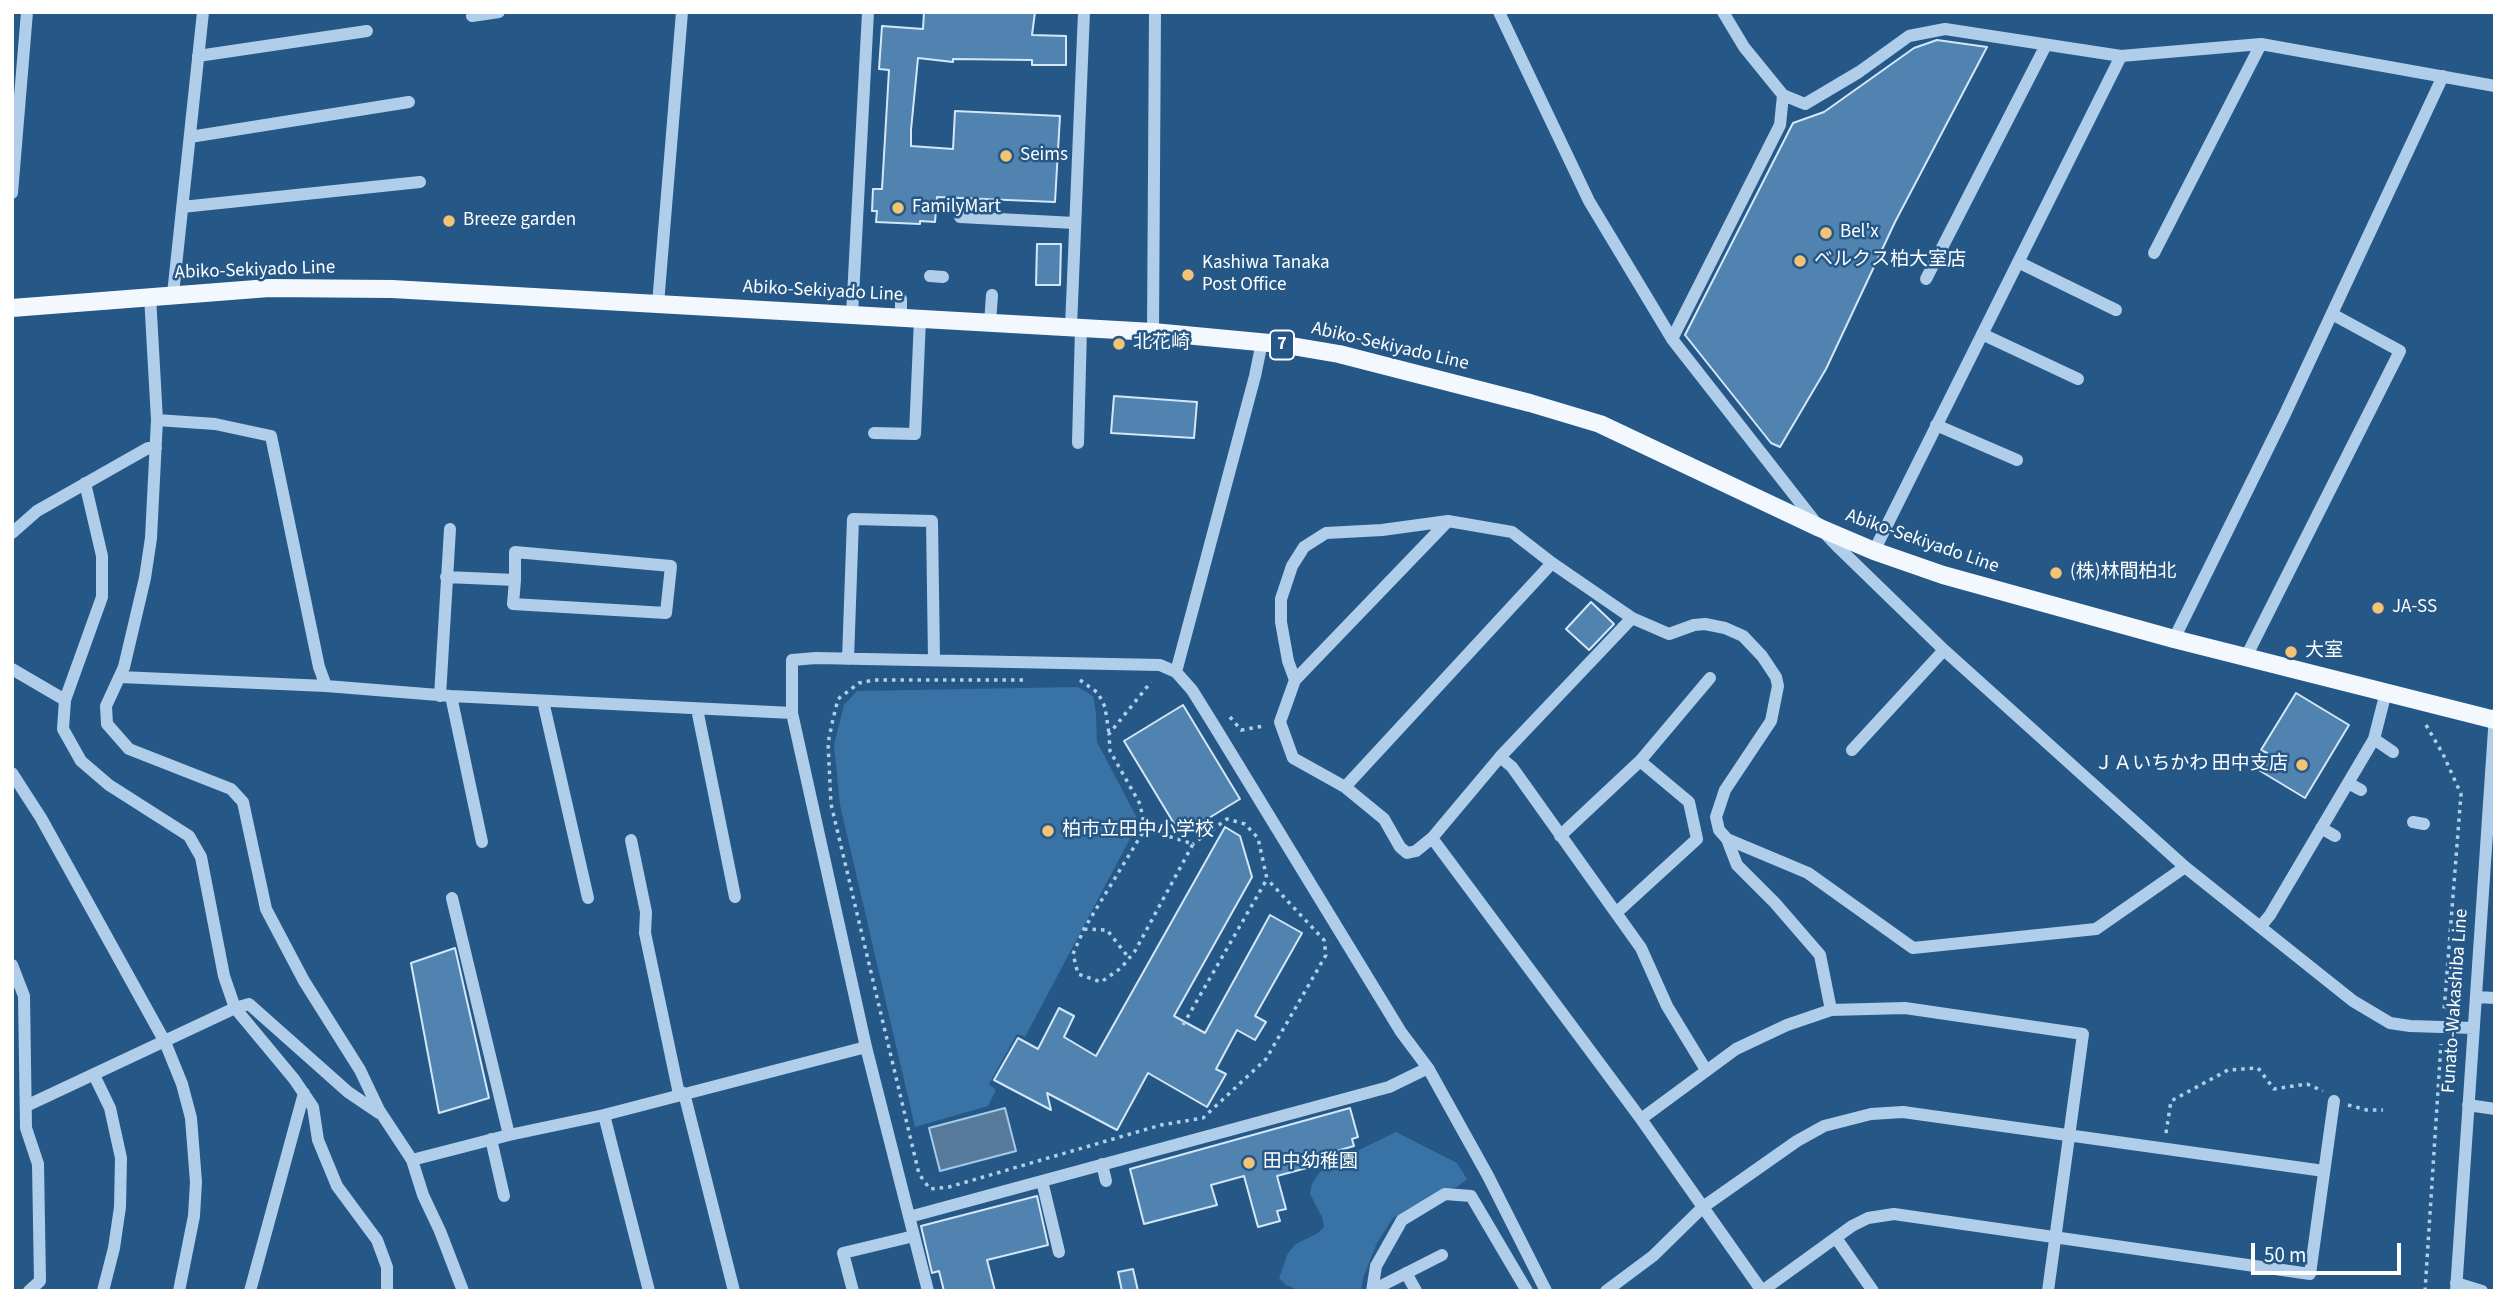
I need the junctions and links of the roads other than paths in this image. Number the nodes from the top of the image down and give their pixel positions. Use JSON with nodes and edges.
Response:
{"nodes":[{"id":1,"x":27,"y":12,"type":"edge"},
{"id":2,"x":203,"y":12,"type":"edge"},
{"id":3,"x":499,"y":12,"type":"edge"},
{"id":4,"x":682,"y":12,"type":"edge"},
{"id":5,"x":869,"y":12,"type":"edge"},
{"id":6,"x":1084,"y":12,"type":"edge"},
{"id":7,"x":1156,"y":12,"type":"edge"},
{"id":8,"x":1499,"y":12,"type":"edge"},
{"id":9,"x":1724,"y":12,"type":"edge"},
{"id":10,"x":472,"y":16,"type":"dead end"},
{"id":11,"x":367,"y":31,"type":"dead end"},
{"id":12,"x":2261,"y":44,"type":"junction"},
{"id":13,"x":2046,"y":45,"type":"junction"},
{"id":14,"x":198,"y":55,"type":"junction"},
{"id":15,"x":2121,"y":56,"type":"junction"},
{"id":16,"x":2443,"y":76,"type":"junction"},
{"id":17,"x":2495,"y":86,"type":"edge"},
{"id":18,"x":1783,"y":95,"type":"junction"},
{"id":19,"x":409,"y":102,"type":"dead end"},
{"id":20,"x":190,"y":137,"type":"junction"},
{"id":21,"x":420,"y":182,"type":"dead end"},
{"id":22,"x":12,"y":193,"type":"edge"},
{"id":23,"x":182,"y":206,"type":"junction"},
{"id":24,"x":960,"y":216,"type":"dead end"},
{"id":25,"x":1075,"y":223,"type":"junction"},
{"id":26,"x":2154,"y":253,"type":"dead end"},
{"id":27,"x":2018,"y":262,"type":"junction"},
{"id":28,"x":1926,"y":279,"type":"dead end"},
{"id":29,"x":173,"y":294,"type":"junction"},
{"id":30,"x":992,"y":295,"type":"dead end"},
{"id":31,"x":150,"y":296,"type":"junction"},
{"id":32,"x":901,"y":299,"type":"dead end"},
{"id":33,"x":658,"y":304,"type":"junction"},
{"id":34,"x":12,"y":308,"type":"edge"},
{"id":35,"x":2116,"y":310,"type":"dead end"},
{"id":36,"x":2332,"y":314,"type":"junction"},
{"id":37,"x":852,"y":315,"type":"junction"},
{"id":38,"x":901,"y":318,"type":"junction"},
{"id":39,"x":920,"y":319,"type":"junction"},
{"id":40,"x":990,"y":323,"type":"junction"},
{"id":41,"x":1076,"y":328,"type":"junction"},
{"id":42,"x":1153,"y":332,"type":"junction"},
{"id":43,"x":1982,"y":334,"type":"junction"},
{"id":44,"x":1672,"y":339,"type":"junction"},
{"id":45,"x":1262,"y":342,"type":"junction"},
{"id":46,"x":2078,"y":379,"type":"dead end"},
{"id":47,"x":157,"y":420,"type":"junction"},
{"id":48,"x":1936,"y":425,"type":"junction"},
{"id":49,"x":874,"y":433,"type":"dead end"},
{"id":50,"x":1078,"y":443,"type":"dead end"},
{"id":51,"x":156,"y":448,"type":"junction"},
{"id":52,"x":2017,"y":460,"type":"dead end"},
{"id":53,"x":85,"y":483,"type":"junction"},
{"id":54,"x":1448,"y":521,"type":"junction"},
{"id":55,"x":1820,"y":528,"type":"junction"},
{"id":56,"x":450,"y":529,"type":"dead end"},
{"id":57,"x":12,"y":533,"type":"edge"},
{"id":58,"x":1874,"y":551,"type":"junction"},
{"id":59,"x":1552,"y":563,"type":"junction"},
{"id":60,"x":446,"y":577,"type":"junction"},
{"id":61,"x":514,"y":580,"type":"junction"},
{"id":62,"x":1632,"y":618,"type":"junction"},
{"id":63,"x":2174,"y":639,"type":"junction"},
{"id":64,"x":1944,"y":650,"type":"junction"},
{"id":65,"x":2246,"y":657,"type":"junction"},
{"id":66,"x":848,"y":659,"type":"junction"},
{"id":67,"x":934,"y":660,"type":"junction"},
{"id":68,"x":12,"y":669,"type":"edge"},
{"id":69,"x":1176,"y":672,"type":"junction"},
{"id":70,"x":120,"y":677,"type":"junction"},
{"id":71,"x":1710,"y":678,"type":"dead end"},
{"id":72,"x":1295,"y":680,"type":"junction"},
{"id":73,"x":326,"y":686,"type":"junction"},
{"id":74,"x":2386,"y":692,"type":"junction"},
{"id":75,"x":446,"y":696,"type":"junction"},
{"id":76,"x":65,"y":700,"type":"junction"},
{"id":77,"x":543,"y":701,"type":"junction"},
{"id":78,"x":698,"y":709,"type":"junction"},
{"id":79,"x":792,"y":713,"type":"junction"},
{"id":80,"x":2495,"y":715,"type":"edge"},
{"id":81,"x":2495,"y":720,"type":"edge"},
{"id":82,"x":2374,"y":739,"type":"junction"},
{"id":83,"x":1852,"y":750,"type":"dead end"},
{"id":84,"x":2393,"y":752,"type":"dead end"},
{"id":85,"x":1500,"y":757,"type":"junction"},
{"id":86,"x":1640,"y":761,"type":"junction"},
{"id":87,"x":12,"y":773,"type":"edge"},
{"id":88,"x":2348,"y":783,"type":"junction"},
{"id":89,"x":1345,"y":787,"type":"junction"},
{"id":90,"x":2361,"y":790,"type":"dead end"},
{"id":91,"x":2321,"y":828,"type":"junction"},
{"id":92,"x":1560,"y":836,"type":"junction"},
{"id":93,"x":2335,"y":836,"type":"dead end"},
{"id":94,"x":1432,"y":838,"type":"junction"},
{"id":95,"x":1727,"y":839,"type":"junction"},
{"id":96,"x":631,"y":840,"type":"dead end"},
{"id":97,"x":482,"y":842,"type":"dead end"},
{"id":98,"x":2185,"y":867,"type":"junction"},
{"id":99,"x":734,"y":897,"type":"dead end"},
{"id":100,"x":452,"y":898,"type":"dead end"},
{"id":101,"x":588,"y":898,"type":"dead end"},
{"id":102,"x":1616,"y":913,"type":"junction"},
{"id":103,"x":2260,"y":926,"type":"junction"},
{"id":104,"x":12,"y":965,"type":"edge"},
{"id":105,"x":2476,"y":997,"type":"junction"},
{"id":106,"x":2495,"y":998,"type":"edge"},
{"id":107,"x":235,"y":1008,"type":"junction"},
{"id":108,"x":1831,"y":1010,"type":"junction"},
{"id":109,"x":2474,"y":1028,"type":"junction"},
{"id":110,"x":165,"y":1042,"type":"junction"},
{"id":111,"x":866,"y":1046,"type":"junction"},
{"id":112,"x":1427,"y":1068,"type":"junction"},
{"id":113,"x":1706,"y":1070,"type":"junction"},
{"id":114,"x":93,"y":1075,"type":"junction"},
{"id":115,"x":304,"y":1093,"type":"junction"},
{"id":116,"x":681,"y":1094,"type":"junction"},
{"id":117,"x":2334,"y":1101,"type":"road end"},
{"id":118,"x":2468,"y":1105,"type":"junction"},
{"id":119,"x":26,"y":1106,"type":"junction"},
{"id":120,"x":2495,"y":1109,"type":"edge"},
{"id":121,"x":382,"y":1114,"type":"junction"},
{"id":122,"x":604,"y":1115,"type":"junction"},
{"id":123,"x":1641,"y":1119,"type":"junction"},
{"id":124,"x":509,"y":1135,"type":"junction"},
{"id":125,"x":2070,"y":1135,"type":"junction"},
{"id":126,"x":492,"y":1139,"type":"junction"},
{"id":127,"x":412,"y":1160,"type":"junction"},
{"id":128,"x":1102,"y":1164,"type":"junction"},
{"id":129,"x":2324,"y":1171,"type":"junction"},
{"id":130,"x":1072,"y":1173,"type":"junction"},
{"id":131,"x":1042,"y":1181,"type":"junction"},
{"id":132,"x":1106,"y":1181,"type":"dead end"},
{"id":133,"x":1075,"y":1188,"type":"dead end"},
{"id":134,"x":504,"y":1196,"type":"dead end"},
{"id":135,"x":1703,"y":1207,"type":"junction"},
{"id":136,"x":909,"y":1217,"type":"junction"},
{"id":137,"x":914,"y":1236,"type":"junction"},
{"id":138,"x":2056,"y":1236,"type":"junction"},
{"id":139,"x":1836,"y":1238,"type":"junction"},
{"id":140,"x":1059,"y":1252,"type":"dead end"},
{"id":141,"x":1442,"y":1255,"type":"dead end"},
{"id":142,"x":1406,"y":1273,"type":"junction"},
{"id":143,"x":2456,"y":1287,"type":"edge"},
{"id":144,"x":30,"y":1291,"type":"edge"},
{"id":145,"x":103,"y":1291,"type":"edge"},
{"id":146,"x":179,"y":1291,"type":"edge"},
{"id":147,"x":250,"y":1291,"type":"edge"},
{"id":148,"x":387,"y":1291,"type":"edge"},
{"id":149,"x":463,"y":1291,"type":"edge"},
{"id":150,"x":649,"y":1291,"type":"edge"},
{"id":151,"x":734,"y":1291,"type":"edge"},
{"id":152,"x":853,"y":1291,"type":"edge"},
{"id":153,"x":928,"y":1291,"type":"edge"},
{"id":154,"x":1373,"y":1291,"type":"edge"},
{"id":155,"x":1416,"y":1291,"type":"edge"},
{"id":156,"x":1527,"y":1291,"type":"edge"},
{"id":157,"x":1546,"y":1291,"type":"edge"},
{"id":158,"x":1606,"y":1291,"type":"edge"},
{"id":159,"x":1762,"y":1291,"type":"edge"},
{"id":160,"x":1873,"y":1291,"type":"edge"},
{"id":161,"x":2048,"y":1291,"type":"edge"},
{"id":162,"x":2482,"y":1291,"type":"edge"}],
"edges":[{"from":1,"to":22,"type":"street"},
{"from":2,"to":14,"type":"street"},
{"from":3,"to":10,"type":"street"},
{"from":4,"to":33,"type":"street"},
{"from":5,"to":37,"type":"street"},
{"from":6,"to":25,"type":"street"},
{"from":7,"to":42,"type":"street"},
{"from":8,"to":44,"type":"street"},
{"from":9,"to":18,"type":"street"},
{"from":11,"to":14,"type":"street"},
{"from":12,"to":15,"type":"street"},
{"from":12,"to":16,"type":"street"},
{"from":12,"to":26,"type":"street"},
{"from":13,"to":15,"type":"street"},
{"from":13,"to":18,"type":"street"},
{"from":13,"to":28,"type":"street"},
{"from":14,"to":20,"type":"street"},
{"from":15,"to":27,"type":"street"},
{"from":16,"to":17,"type":"street"},
{"from":16,"to":36,"type":"street"},
{"from":18,"to":44,"type":"street"},
{"from":19,"to":20,"type":"street"},
{"from":20,"to":23,"type":"street"},
{"from":21,"to":23,"type":"street"},
{"from":23,"to":29,"type":"street"},
{"from":24,"to":25,"type":"street"},
{"from":25,"to":41,"type":"street"},
{"from":27,"to":35,"type":"street"},
{"from":27,"to":43,"type":"street"},
{"from":29,"to":31,"type":"main road","name":"Abiko-Sekiyado Line","number":"7"},
{"from":29,"to":33,"type":"main road","name":"Abiko-Sekiyado Line","number":"7"},
{"from":30,"to":40,"type":"street"},
{"from":31,"to":34,"type":"main road","name":"Abiko-Sekiyado Line","number":"7"},
{"from":31,"to":47,"type":"street"},
{"from":32,"to":38,"type":"street"},
{"from":33,"to":37,"type":"main road","name":"Abiko-Sekiyado Line","number":"7"},
{"from":36,"to":63,"type":"street"},
{"from":36,"to":65,"type":"street"},
{"from":37,"to":38,"type":"main road","name":"Abiko-Sekiyado Line","number":"7"},
{"from":38,"to":39,"type":"main road","name":"Abiko-Sekiyado Line","number":"7"},
{"from":39,"to":40,"type":"main road","name":"Abiko-Sekiyado Line","number":"7"},
{"from":39,"to":49,"type":"street"},
{"from":40,"to":41,"type":"main road","name":"Abiko-Sekiyado Line","number":"7"},
{"from":41,"to":42,"type":"main road","name":"Abiko-Sekiyado Line","number":"7"},
{"from":41,"to":50,"type":"street"},
{"from":42,"to":45,"type":"main road","name":"Abiko-Sekiyado Line","number":"7"},
{"from":43,"to":46,"type":"street"},
{"from":43,"to":48,"type":"street"},
{"from":44,"to":55,"type":"street"},
{"from":45,"to":55,"type":"main road","name":"Abiko-Sekiyado Line","number":"7"},
{"from":45,"to":69,"type":"street"},
{"from":47,"to":51,"type":"street"},
{"from":47,"to":73,"type":"street"},
{"from":48,"to":52,"type":"street"},
{"from":48,"to":58,"type":"street"},
{"from":51,"to":53,"type":"street"},
{"from":51,"to":70,"type":"street"},
{"from":53,"to":57,"type":"street"},
{"from":53,"to":76,"type":"street"},
{"from":54,"to":59,"type":"street"},
{"from":54,"to":72,"type":"street"},
{"from":54,"to":72,"type":"street"},
{"from":55,"to":58,"type":"main road","name":"Abiko-Sekiyado Line","number":"7"},
{"from":55,"to":64,"type":"street"},
{"from":56,"to":60,"type":"street"},
{"from":58,"to":63,"type":"main road","name":"Abiko-Sekiyado Line","number":"7"},
{"from":59,"to":62,"type":"street"},
{"from":59,"to":89,"type":"street"},
{"from":60,"to":61,"type":"street"},
{"from":60,"to":75,"type":"street"},
{"from":61,"to":61,"type":"street"},
{"from":62,"to":85,"type":"street"},
{"from":62,"to":95,"type":"street"},
{"from":63,"to":65,"type":"main road","name":"Abiko-Sekiyado Line","number":"7"},
{"from":64,"to":83,"type":"street"},
{"from":64,"to":98,"type":"street"},
{"from":65,"to":74,"type":"main road","name":"Abiko-Sekiyado Line","number":"7"},
{"from":66,"to":67,"type":"street"},
{"from":66,"to":67,"type":"street"},
{"from":66,"to":79,"type":"street"},
{"from":67,"to":69,"type":"street"},
{"from":68,"to":76,"type":"street"},
{"from":69,"to":112,"type":"street"},
{"from":70,"to":73,"type":"street"},
{"from":70,"to":121,"type":"street"},
{"from":71,"to":86,"type":"street"},
{"from":72,"to":89,"type":"street"},
{"from":73,"to":75,"type":"street"},
{"from":74,"to":81,"type":"main road","name":"Abiko-Sekiyado Line","number":"7"},
{"from":74,"to":82,"type":"street"},
{"from":75,"to":77,"type":"street"},
{"from":75,"to":97,"type":"street"},
{"from":76,"to":107,"type":"street"},
{"from":77,"to":78,"type":"street"},
{"from":77,"to":101,"type":"street"},
{"from":78,"to":79,"type":"street"},
{"from":78,"to":99,"type":"street"},
{"from":79,"to":111,"type":"street"},
{"from":80,"to":81,"type":"street","name":"Funato-Wakashiba Line"},
{"from":81,"to":105,"type":"street","name":"Funato-Wakashiba Line"},
{"from":82,"to":84,"type":"street"},
{"from":82,"to":88,"type":"street"},
{"from":85,"to":92,"type":"street"},
{"from":85,"to":94,"type":"street"},
{"from":86,"to":92,"type":"street"},
{"from":86,"to":102,"type":"street"},
{"from":87,"to":110,"type":"street"},
{"from":88,"to":90,"type":"street"},
{"from":88,"to":91,"type":"street"},
{"from":89,"to":94,"type":"street"},
{"from":91,"to":93,"type":"street"},
{"from":91,"to":103,"type":"street"},
{"from":92,"to":102,"type":"street"},
{"from":94,"to":123,"type":"street"},
{"from":95,"to":98,"type":"street"},
{"from":95,"to":108,"type":"street"},
{"from":96,"to":116,"type":"street"},
{"from":98,"to":103,"type":"street"},
{"from":100,"to":124,"type":"street"},
{"from":102,"to":113,"type":"street"},
{"from":103,"to":109,"type":"street"},
{"from":104,"to":119,"type":"street"},
{"from":105,"to":106,"type":"street"},
{"from":105,"to":109,"type":"street","name":"Funato-Wakashiba Line"},
{"from":107,"to":110,"type":"street"},
{"from":107,"to":115,"type":"street"},
{"from":107,"to":121,"type":"street"},
{"from":108,"to":113,"type":"street"},
{"from":108,"to":125,"type":"street"},
{"from":109,"to":118,"type":"street","name":"Funato-Wakashiba Line"},
{"from":110,"to":114,"type":"street"},
{"from":110,"to":146,"type":"street"},
{"from":111,"to":116,"type":"street"},
{"from":111,"to":136,"type":"street"},
{"from":112,"to":128,"type":"street"},
{"from":112,"to":157,"type":"street"},
{"from":113,"to":123,"type":"street"},
{"from":114,"to":119,"type":"street"},
{"from":114,"to":145,"type":"street"},
{"from":115,"to":147,"type":"street"},
{"from":115,"to":148,"type":"street"},
{"from":116,"to":122,"type":"street"},
{"from":116,"to":151,"type":"street"},
{"from":117,"to":129,"type":"street"},
{"from":118,"to":120,"type":"street"},
{"from":118,"to":143,"type":"street","name":"Funato-Wakashiba Line"},
{"from":119,"to":144,"type":"street"},
{"from":121,"to":127,"type":"street"},
{"from":122,"to":124,"type":"street"},
{"from":122,"to":150,"type":"street"},
{"from":123,"to":135,"type":"street"},
{"from":124,"to":126,"type":"street"},
{"from":125,"to":129,"type":"street"},
{"from":125,"to":135,"type":"street"},
{"from":125,"to":138,"type":"street"},
{"from":126,"to":127,"type":"street"},
{"from":126,"to":134,"type":"street"},
{"from":127,"to":149,"type":"street"},
{"from":128,"to":130,"type":"street"},
{"from":128,"to":132,"type":"street"},
{"from":129,"to":138,"type":"street"},
{"from":130,"to":131,"type":"street"},
{"from":130,"to":133,"type":"street"},
{"from":131,"to":136,"type":"street"},
{"from":131,"to":140,"type":"street"},
{"from":135,"to":158,"type":"street"},
{"from":135,"to":159,"type":"street"},
{"from":136,"to":137,"type":"street"},
{"from":137,"to":152,"type":"street"},
{"from":137,"to":153,"type":"street"},
{"from":138,"to":139,"type":"street"},
{"from":138,"to":161,"type":"street"},
{"from":139,"to":159,"type":"street"},
{"from":139,"to":160,"type":"street"},
{"from":141,"to":142,"type":"street"},
{"from":142,"to":154,"type":"street"},
{"from":142,"to":155,"type":"street"},
{"from":143,"to":162,"type":"street"},
{"from":154,"to":156,"type":"street"}]}
